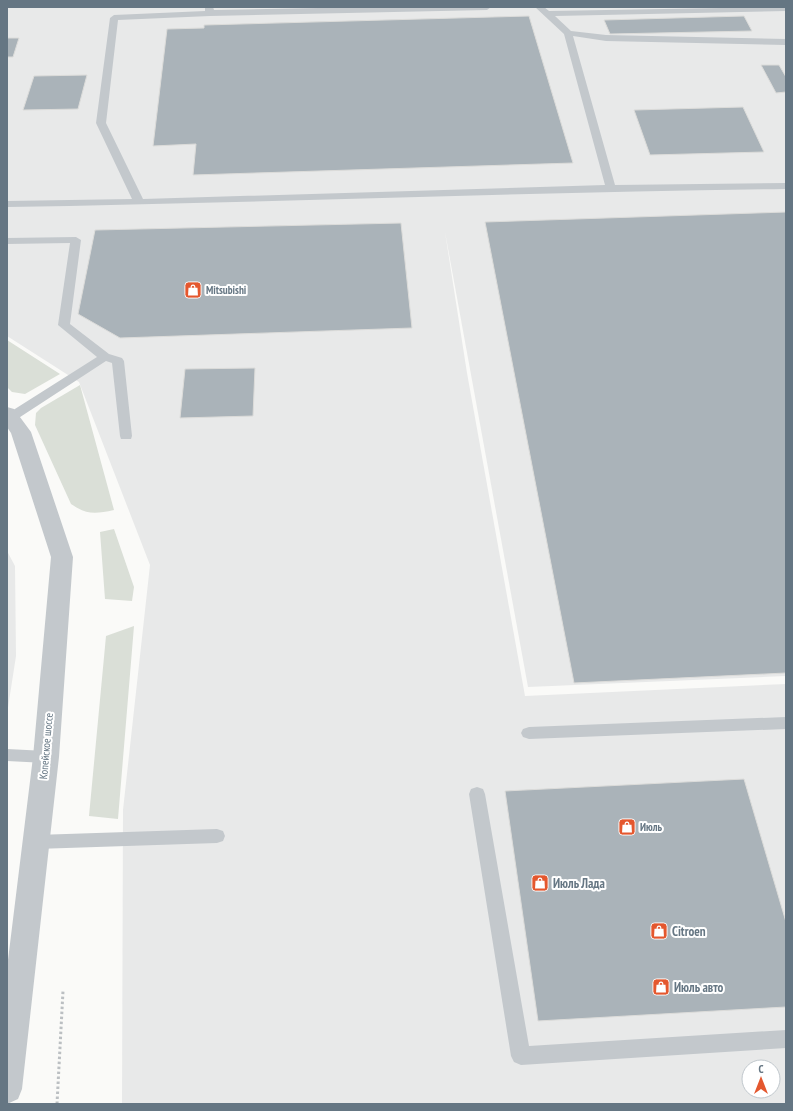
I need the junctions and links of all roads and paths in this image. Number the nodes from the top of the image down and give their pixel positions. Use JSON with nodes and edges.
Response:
{"nodes":[{"id":1,"x":487,"y":7,"type":"edge"},
{"id":2,"x":786,"y":8,"type":"edge"},
{"id":3,"x":629,"y":9,"type":"edge"},
{"id":4,"x":210,"y":10,"type":"edge"},
{"id":5,"x":543,"y":10,"type":"edge"},
{"id":6,"x":568,"y":33,"type":"junction"},
{"id":7,"x":786,"y":42,"type":"edge"},
{"id":8,"x":786,"y":186,"type":"edge"},
{"id":9,"x":611,"y":188,"type":"junction"},
{"id":10,"x":139,"y":202,"type":"junction"},
{"id":11,"x":7,"y":204,"type":"edge"},
{"id":12,"x":7,"y":241,"type":"edge"},
{"id":13,"x":105,"y":357,"type":"junction"},
{"id":14,"x":9,"y":415,"type":"edge"},
{"id":15,"x":126,"y":436,"type":"dead end"},
{"id":16,"x":786,"y":723,"type":"edge"},
{"id":17,"x":529,"y":733,"type":"dead end"},
{"id":18,"x":7,"y":755,"type":"edge"},
{"id":19,"x":46,"y":757,"type":"junction"},
{"id":20,"x":477,"y":794,"type":"dead end"},
{"id":21,"x":217,"y":836,"type":"dead end"},
{"id":22,"x":36,"y":842,"type":"junction"},
{"id":23,"x":63,"y":991,"type":"dead end"},
{"id":24,"x":786,"y":1039,"type":"edge"},
{"id":25,"x":7,"y":1089,"type":"edge"},
{"id":26,"x":57,"y":1104,"type":"edge"}],
"edges":[{"from":1,"to":4,"type":"lane"},
{"from":2,"to":3,"type":"lane"},
{"from":3,"to":5,"type":"lane"},
{"from":4,"to":10,"type":"lane"},
{"from":5,"to":6,"type":"lane"},
{"from":6,"to":7,"type":"lane"},
{"from":6,"to":9,"type":"lane"},
{"from":8,"to":9,"type":"lane"},
{"from":9,"to":10,"type":"lane"},
{"from":10,"to":11,"type":"lane"},
{"from":12,"to":13,"type":"lane"},
{"from":13,"to":14,"type":"lane"},
{"from":13,"to":15,"type":"lane"},
{"from":14,"to":19,"type":"street","name":"Копейское шоссе"},
{"from":16,"to":17,"type":"lane"},
{"from":18,"to":19,"type":"lane"},
{"from":19,"to":22,"type":"street","name":"Копейское шоссе"},
{"from":20,"to":24,"type":"lane"},
{"from":21,"to":22,"type":"lane"},
{"from":22,"to":25,"type":"street","name":"Копейское шоссе"},
{"from":23,"to":26,"type":"path"}]}
